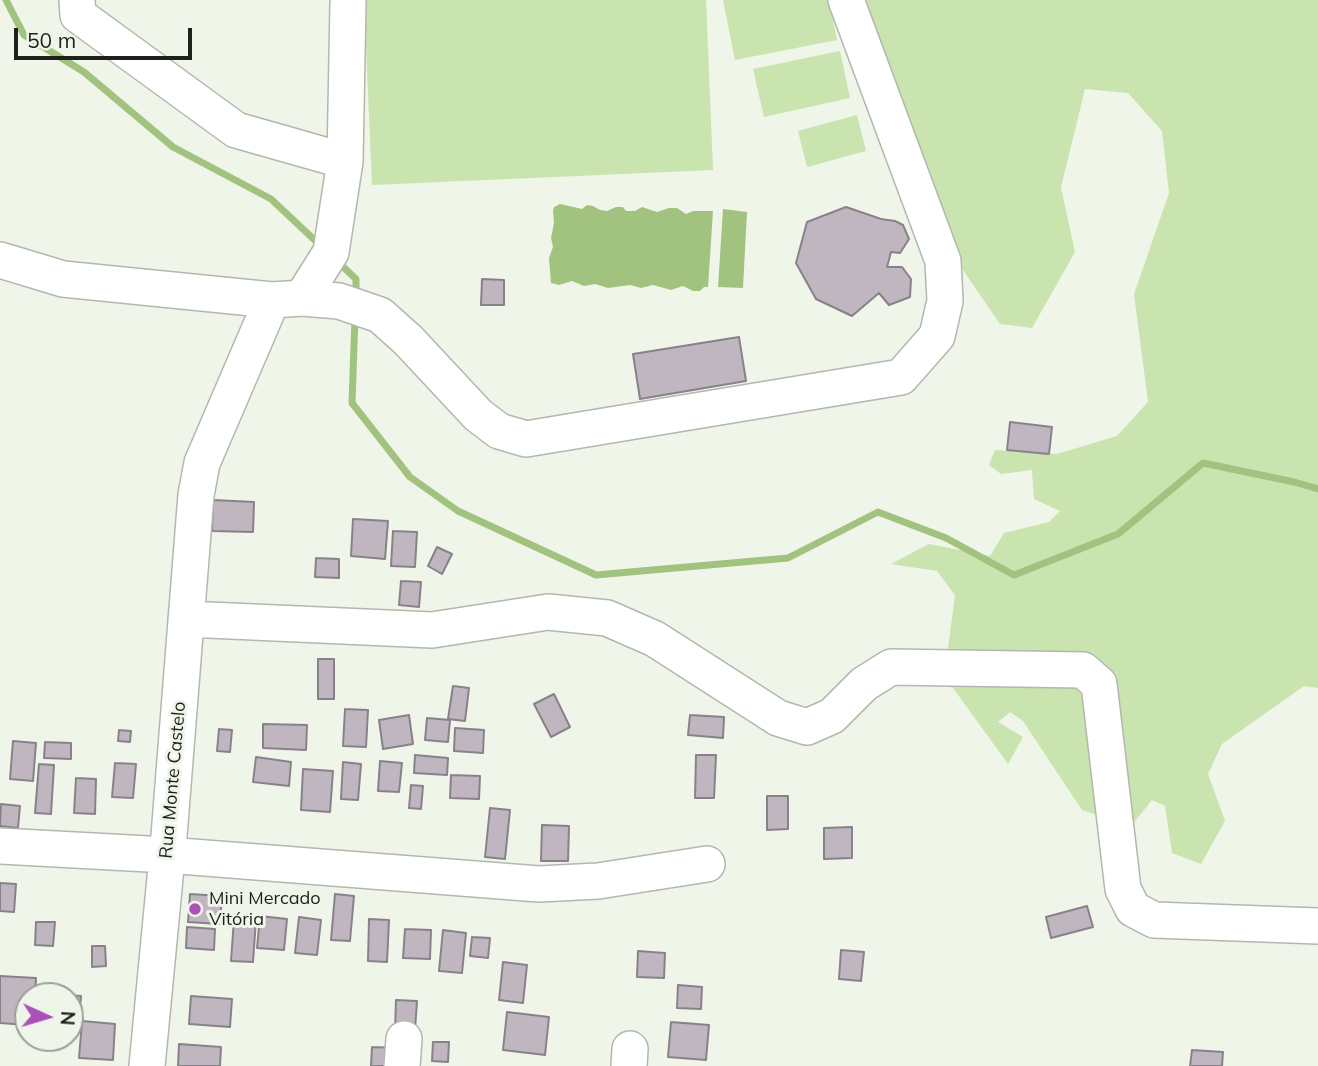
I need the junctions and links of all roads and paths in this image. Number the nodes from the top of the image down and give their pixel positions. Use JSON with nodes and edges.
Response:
{"nodes":[{"id":1,"x":77,"y":0,"type":"edge"},
{"id":2,"x":846,"y":0,"type":"edge"},
{"id":3,"x":348,"y":4,"type":"dead end"},
{"id":4,"x":345,"y":161,"type":"junction"},
{"id":5,"x":0,"y":260,"type":"edge"},
{"id":6,"x":287,"y":299,"type":"junction"},
{"id":7,"x":187,"y":619,"type":"junction"},
{"id":8,"x":0,"y":846,"type":"edge"},
{"id":9,"x":167,"y":855,"type":"junction"},
{"id":10,"x":707,"y":863,"type":"dead end"},
{"id":11,"x":1318,"y":926,"type":"edge"},
{"id":12,"x":147,"y":1066,"type":"edge"}],
"edges":[{"from":1,"to":4,"type":"street"},
{"from":2,"to":6,"type":"street"},
{"from":3,"to":4,"type":"street","name":"Rua Monte Castelo"},
{"from":4,"to":6,"type":"street","name":"Rua Monte Castelo"},
{"from":5,"to":6,"type":"street"},
{"from":6,"to":7,"type":"street","name":"Rua Monte Castelo"},
{"from":7,"to":9,"type":"street","name":"Rua Monte Castelo"},
{"from":7,"to":11,"type":"street"},
{"from":8,"to":9,"type":"street"},
{"from":9,"to":10,"type":"street"},
{"from":9,"to":12,"type":"street","name":"Rua Monte Castelo"}]}
